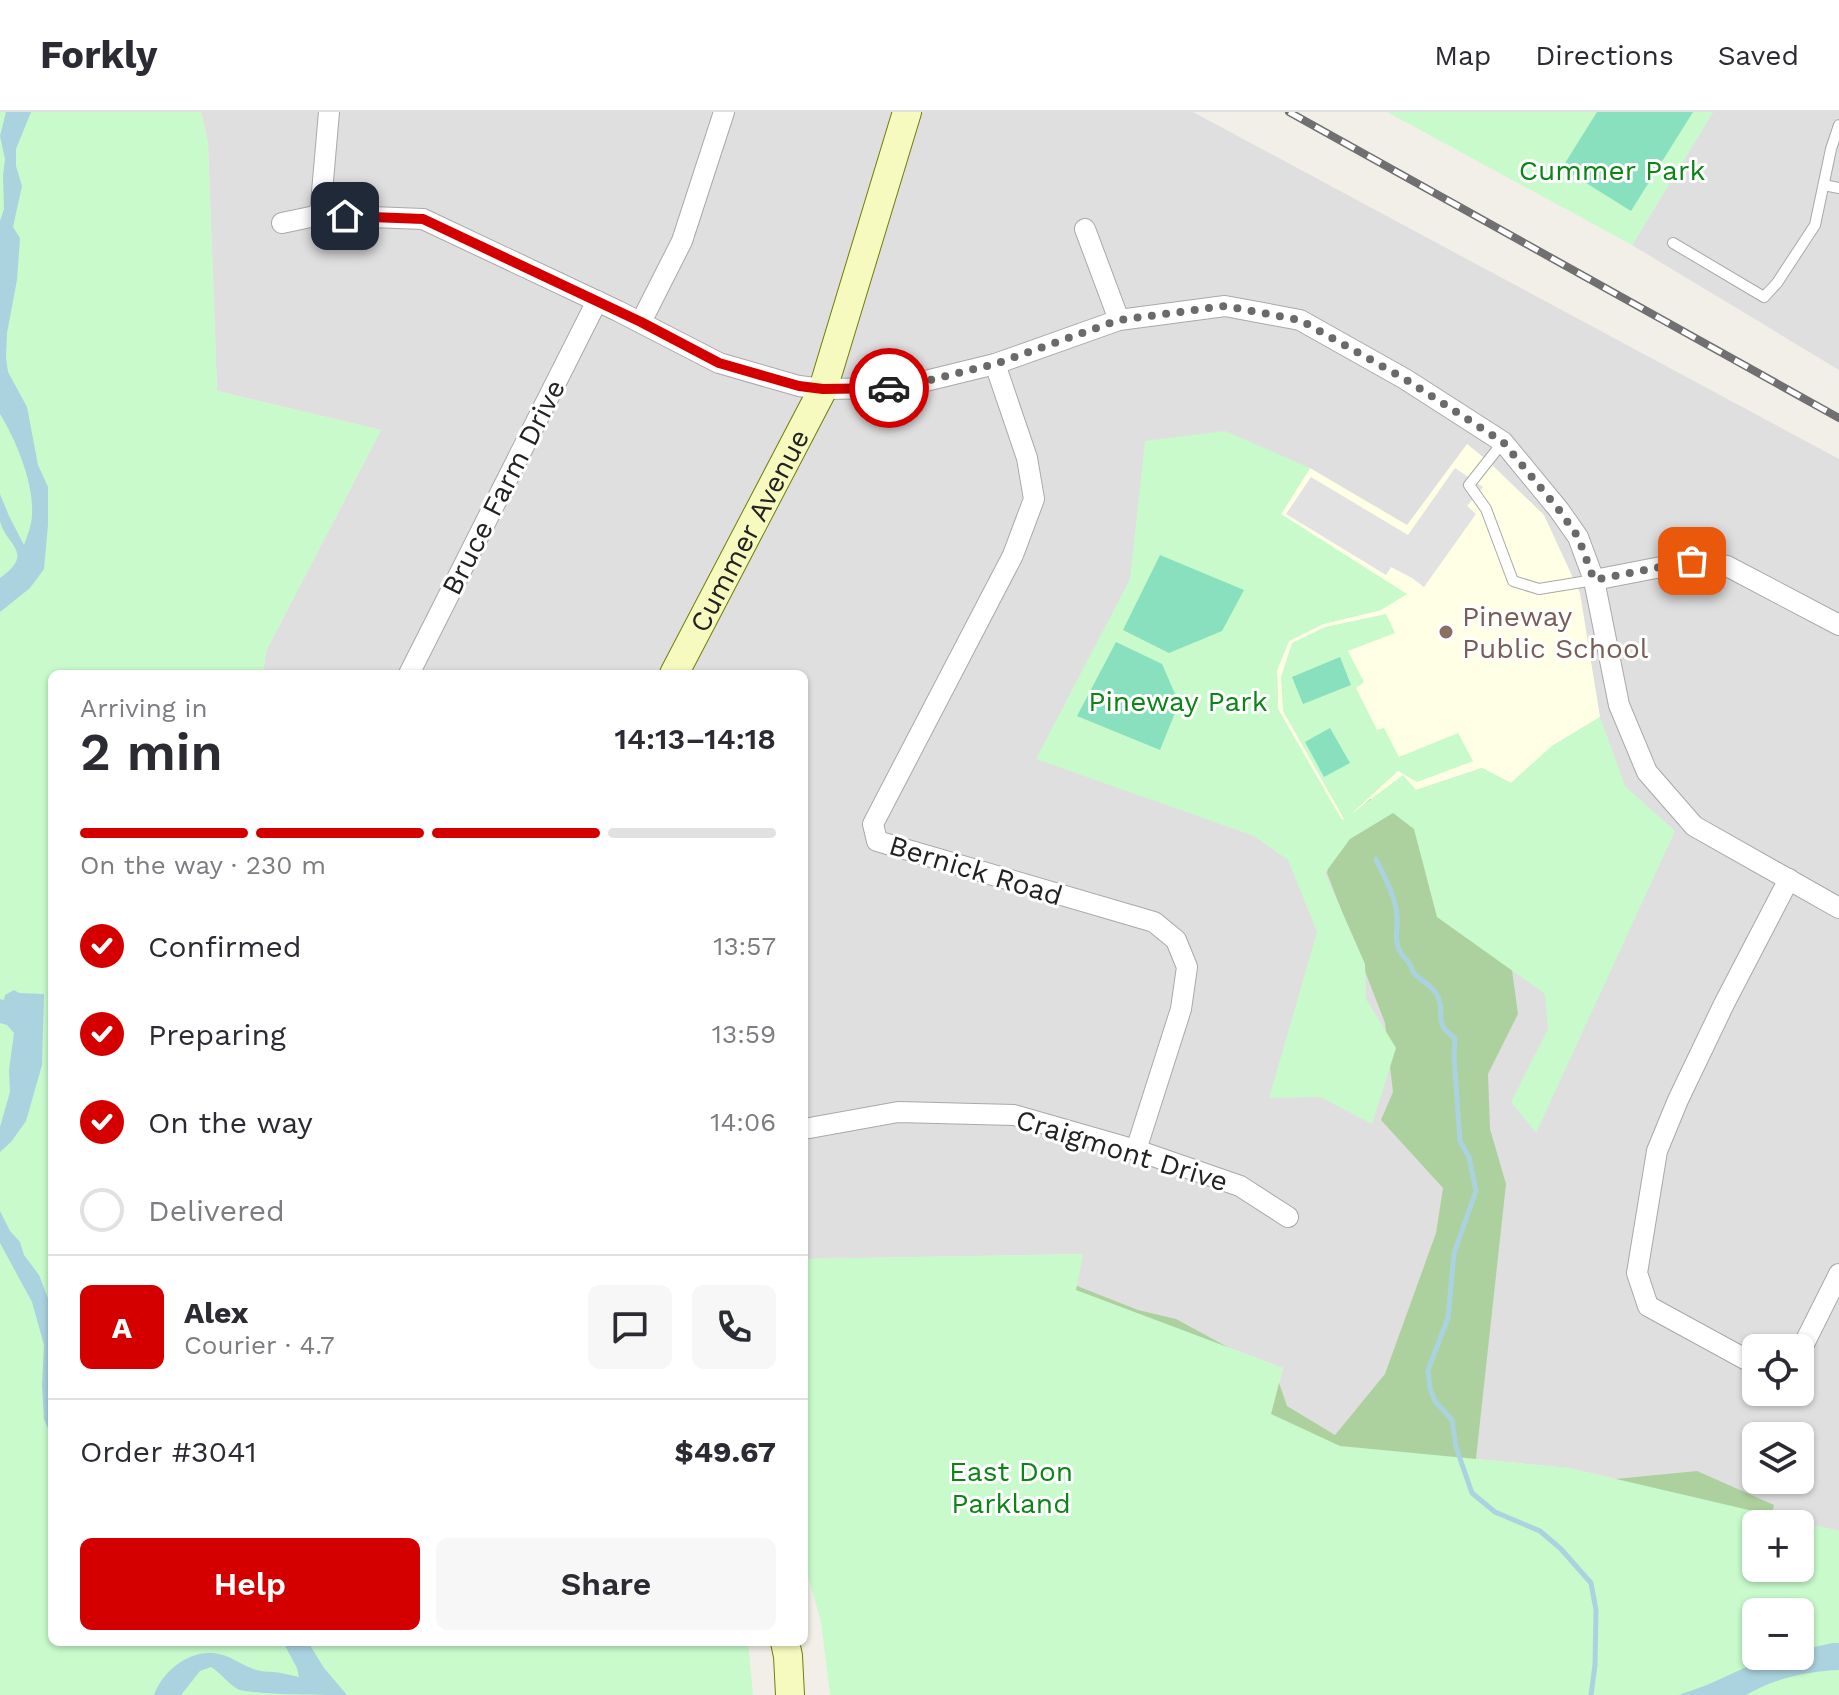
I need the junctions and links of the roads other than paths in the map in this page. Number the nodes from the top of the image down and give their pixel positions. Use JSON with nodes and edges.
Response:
{"nodes":[{"id":1,"x":329,"y":112,"type":"edge"},
{"id":2,"x":724,"y":112,"type":"edge"},
{"id":3,"x":907,"y":112,"type":"edge"},
{"id":4,"x":1839,"y":125,"type":"edge"},
{"id":5,"x":1824,"y":185,"type":"junction"},
{"id":6,"x":1839,"y":188,"type":"edge"},
{"id":7,"x":320,"y":215,"type":"junction"},
{"id":8,"x":282,"y":223,"type":"dead end"},
{"id":9,"x":1085,"y":229,"type":"dead end"},
{"id":10,"x":1673,"y":243,"type":"dead end"},
{"id":11,"x":597,"y":301,"type":"junction"},
{"id":12,"x":1119,"y":320,"type":"junction"},
{"id":13,"x":641,"y":322,"type":"junction"},
{"id":14,"x":995,"y":364,"type":"junction"},
{"id":15,"x":823,"y":389,"type":"junction"},
{"id":16,"x":1503,"y":442,"type":"junction"},
{"id":17,"x":1594,"y":580,"type":"junction"},
{"id":18,"x":1839,"y":625,"type":"edge"},
{"id":19,"x":411,"y":670,"type":"edge"},
{"id":20,"x":676,"y":670,"type":"edge"},
{"id":21,"x":1789,"y":879,"type":"junction"},
{"id":22,"x":1839,"y":908,"type":"edge"},
{"id":23,"x":808,"y":1128,"type":"edge"},
{"id":24,"x":1136,"y":1150,"type":"junction"},
{"id":25,"x":1288,"y":1217,"type":"dead end"},
{"id":26,"x":1839,"y":1274,"type":"edge"},
{"id":27,"x":1809,"y":1334,"type":"edge"},
{"id":28,"x":1742,"y":1357,"type":"edge"},
{"id":29,"x":786,"y":1646,"type":"edge"},
{"id":30,"x":790,"y":1695,"type":"edge"}],
"edges":[{"from":1,"to":7,"type":"street"},
{"from":2,"to":13,"type":"street"},
{"from":3,"to":15,"type":"street","name":"Cummer Avenue"},
{"from":4,"to":5,"type":"lane"},
{"from":5,"to":6,"type":"lane"},
{"from":5,"to":10,"type":"lane"},
{"from":7,"to":8,"type":"street"},
{"from":7,"to":11,"type":"street"},
{"from":9,"to":12,"type":"street"},
{"from":11,"to":13,"type":"street"},
{"from":11,"to":19,"type":"street","name":"Bruce Farm Drive"},
{"from":12,"to":14,"type":"street"},
{"from":12,"to":16,"type":"street"},
{"from":13,"to":15,"type":"street"},
{"from":14,"to":15,"type":"street"},
{"from":14,"to":24,"type":"street","name":"Bernick Road"},
{"from":15,"to":20,"type":"street","name":"Cummer Avenue"},
{"from":16,"to":17,"type":"street"},
{"from":16,"to":17,"type":"lane"},
{"from":17,"to":18,"type":"street"},
{"from":17,"to":21,"type":"street"},
{"from":21,"to":22,"type":"street"},
{"from":21,"to":28,"type":"street"},
{"from":23,"to":24,"type":"street","name":"Craigmont Drive"},
{"from":24,"to":25,"type":"street","name":"Craigmont Drive"},
{"from":26,"to":27,"type":"street"},
{"from":29,"to":30,"type":"street"}]}
